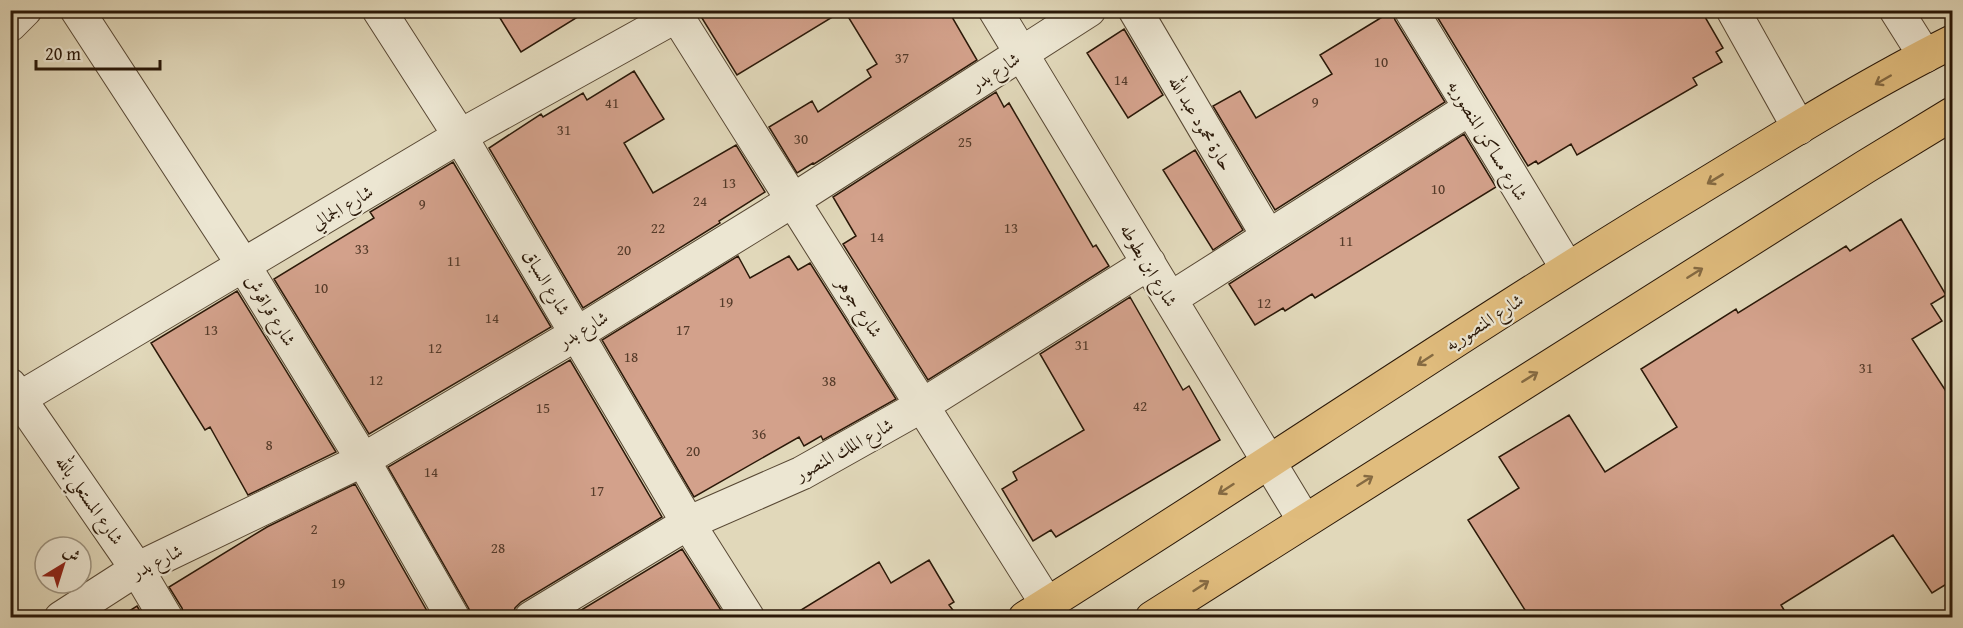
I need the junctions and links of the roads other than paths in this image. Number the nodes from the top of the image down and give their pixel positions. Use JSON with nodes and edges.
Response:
{"nodes":[{"id":1,"x":25,"y":10,"type":"edge"},
{"id":2,"x":77,"y":10,"type":"edge"},
{"id":3,"x":380,"y":10,"type":"edge"},
{"id":4,"x":994,"y":10,"type":"edge"},
{"id":5,"x":1089,"y":10,"type":"edge"},
{"id":6,"x":1135,"y":10,"type":"edge"},
{"id":7,"x":1411,"y":10,"type":"edge"},
{"id":8,"x":1733,"y":10,"type":"edge"},
{"id":9,"x":1896,"y":10,"type":"edge"},
{"id":10,"x":674,"y":13,"type":"edge"},
{"id":11,"x":10,"y":25,"type":"edge"},
{"id":12,"x":1939,"y":49,"type":"edge"},
{"id":13,"x":1021,"y":54,"type":"junction"},
{"id":14,"x":1469,"y":109,"type":"junction"},
{"id":15,"x":1953,"y":114,"type":"edge"},
{"id":16,"x":1799,"y":128,"type":"junction"},
{"id":17,"x":460,"y":135,"type":"junction"},
{"id":18,"x":792,"y":201,"type":"junction"},
{"id":19,"x":1268,"y":236,"type":"junction"},
{"id":20,"x":1149,"y":263,"type":"junction"},
{"id":21,"x":244,"y":266,"type":"junction"},
{"id":22,"x":1567,"y":268,"type":"junction"},
{"id":23,"x":1170,"y":299,"type":"junction"},
{"id":24,"x":578,"y":333,"type":"junction"},
{"id":25,"x":14,"y":396,"type":"edge"},
{"id":26,"x":923,"y":405,"type":"junction"},
{"id":27,"x":363,"y":460,"type":"junction"},
{"id":28,"x":1269,"y":462,"type":"junction"},
{"id":29,"x":1304,"y":520,"type":"junction"},
{"id":30,"x":688,"y":523,"type":"junction"},
{"id":31,"x":137,"y":569,"type":"junction"},
{"id":32,"x":1036,"y":611,"type":"edge"},
{"id":33,"x":61,"y":618,"type":"edge"},
{"id":34,"x":166,"y":618,"type":"edge"},
{"id":35,"x":453,"y":618,"type":"edge"},
{"id":36,"x":531,"y":618,"type":"edge"},
{"id":37,"x":748,"y":618,"type":"edge"},
{"id":38,"x":1152,"y":618,"type":"edge"}],
"edges":[{"from":1,"to":11,"type":"street"},
{"from":2,"to":21,"type":"street","name":"شارع قراقوش"},
{"from":3,"to":17,"type":"street","name":"شارع السباق"},
{"from":4,"to":13,"type":"street","name":"شارع ابن بطوطه"},
{"from":5,"to":13,"type":"street","name":"شارع بدر"},
{"from":6,"to":19,"type":"street","name":"حارة محمود عبد الله"},
{"from":7,"to":14,"type":"street","name":"شارع مساكن المنصوريه"},
{"from":8,"to":16,"type":"street"},
{"from":9,"to":12,"type":"street"},
{"from":10,"to":17,"type":"street","name":"شارع الجمالي"},
{"from":10,"to":18,"type":"street","name":"شارع جوهر"},
{"from":12,"to":16,"type":"main road","name":"شارع المنصوريه","one_way":true},
{"from":13,"to":18,"type":"street","name":"شارع بدر"},
{"from":13,"to":20,"type":"street","name":"شارع ابن بطوطه"},
{"from":14,"to":19,"type":"street"},
{"from":14,"to":22,"type":"street","name":"شارع مساكن المنصوريه"},
{"from":29,"to":15,"type":"main road","one_way":true},
{"from":16,"to":22,"type":"main road","name":"شارع المنصوريه","one_way":true},
{"from":17,"to":21,"type":"street","name":"شارع الجمالي"},
{"from":17,"to":24,"type":"street","name":"شارع السباق"},
{"from":18,"to":24,"type":"street","name":"شارع بدر"},
{"from":18,"to":26,"type":"street","name":"شارع جوهر"},
{"from":19,"to":23,"type":"street"},
{"from":20,"to":23,"type":"street","name":"شارع ابن بطوطه"},
{"from":20,"to":26,"type":"street","name":"شارع الملك المنصور"},
{"from":21,"to":25,"type":"street","name":"شارع الجمالي"},
{"from":21,"to":27,"type":"street","name":"شارع قراقوش"},
{"from":22,"to":28,"type":"main road","name":"شارع المنصوريه","one_way":true},
{"from":23,"to":28,"type":"street","name":"شارع ابن بطوطه"},
{"from":24,"to":27,"type":"street","name":"شارع بدر"},
{"from":24,"to":30,"type":"street","name":"شارع السباق"},
{"from":25,"to":31,"type":"street","name":"شارع المستعلي بالله"},
{"from":26,"to":30,"type":"street","name":"شارع الملك المنصور"},
{"from":26,"to":32,"type":"street","name":"شارع جوهر"},
{"from":27,"to":31,"type":"street","name":"شارع بدر"},
{"from":27,"to":35,"type":"street","name":"شارع قراقوش"},
{"from":28,"to":29,"type":"street","name":"شارع ابن بطوطه"},
{"from":28,"to":32,"type":"main road","name":"شارع المنصوريه","one_way":true},
{"from":38,"to":29,"type":"main road","one_way":true},
{"from":30,"to":36,"type":"street","name":"شارع الملك المنصور"},
{"from":30,"to":37,"type":"street","name":"شارع السباق"},
{"from":31,"to":33,"type":"street","name":"شارع بدر"},
{"from":31,"to":34,"type":"street","name":"شارع المستعلي بالله"}]}
